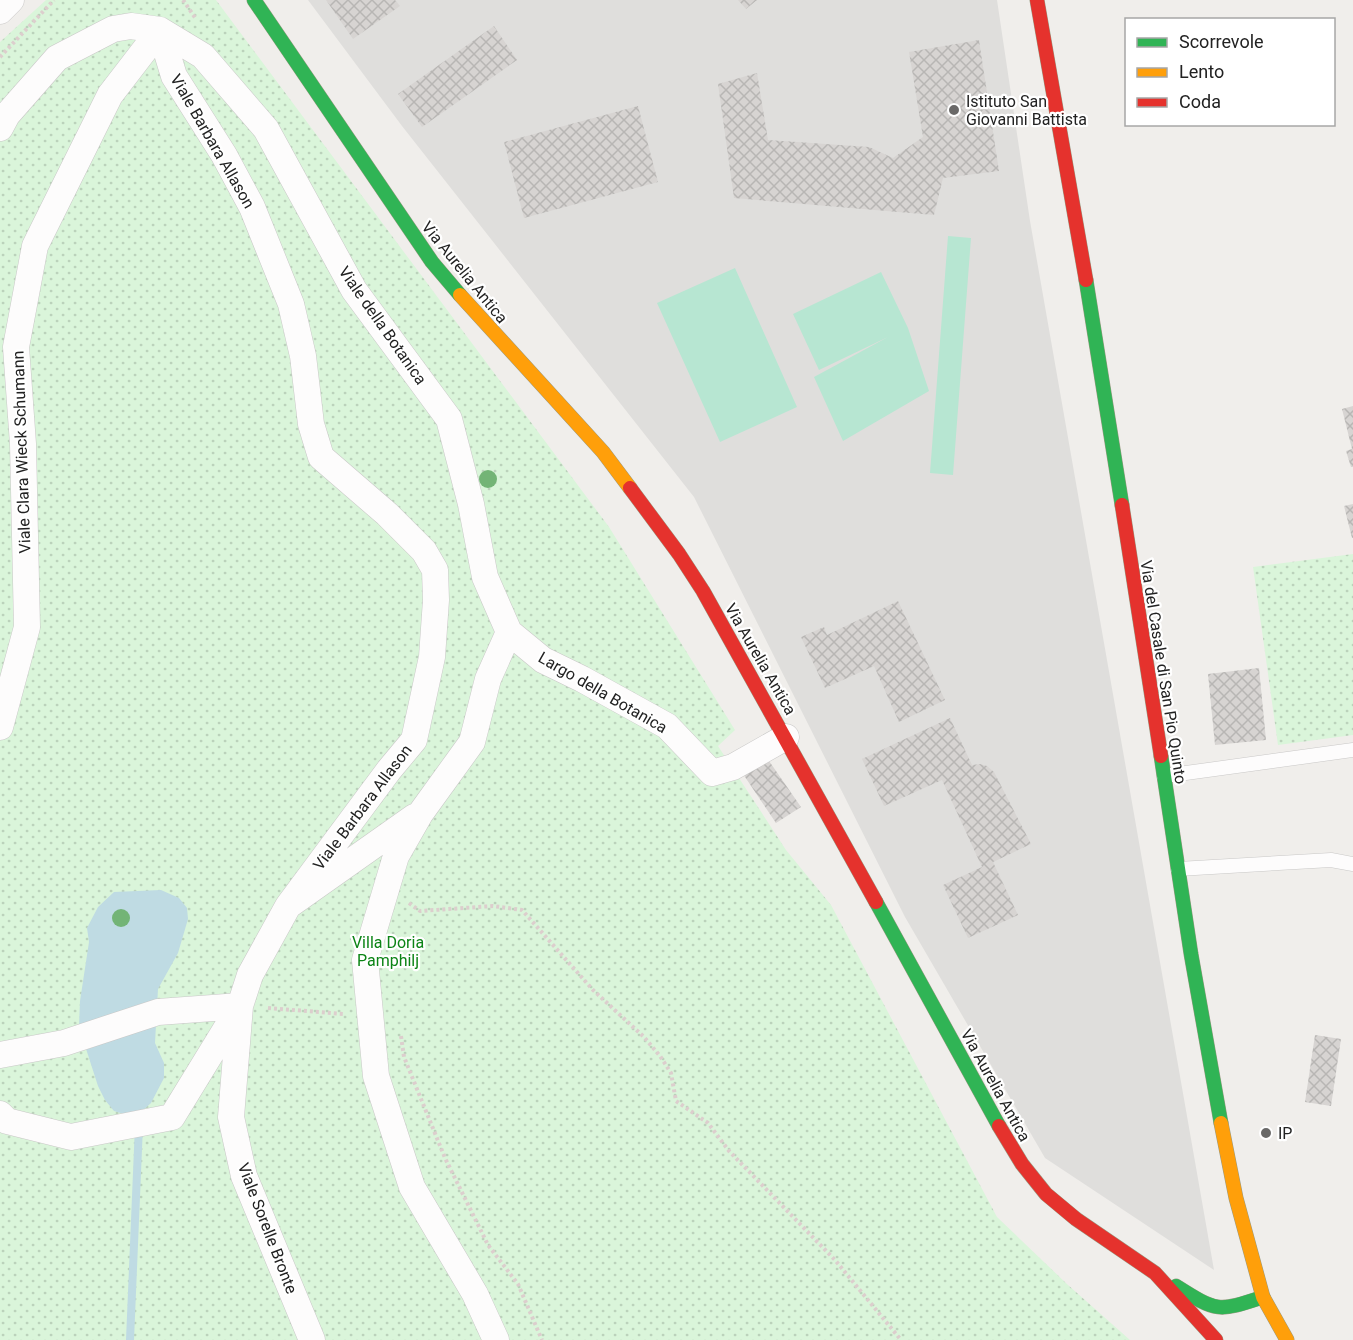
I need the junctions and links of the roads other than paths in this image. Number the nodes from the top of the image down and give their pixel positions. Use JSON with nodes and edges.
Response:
{"nodes":[{"id":1,"x":11,"y":0,"type":"edge"},
{"id":2,"x":254,"y":0,"type":"edge"},
{"id":3,"x":1037,"y":0,"type":"edge"},
{"id":4,"x":0,"y":10,"type":"edge"},
{"id":5,"x":160,"y":30,"type":"junction"},
{"id":6,"x":0,"y":128,"type":"edge"},
{"id":7,"x":509,"y":632,"type":"junction"},
{"id":8,"x":0,"y":727,"type":"edge"},
{"id":9,"x":786,"y":737,"type":"junction"},
{"id":10,"x":1353,"y":750,"type":"edge"},
{"id":11,"x":1164,"y":776,"type":"junction"},
{"id":12,"x":420,"y":814,"type":"junction"},
{"id":13,"x":1353,"y":864,"type":"edge"},
{"id":14,"x":1178,"y":869,"type":"junction"},
{"id":15,"x":288,"y":906,"type":"junction"},
{"id":16,"x":240,"y":1006,"type":"junction"},
{"id":17,"x":0,"y":1055,"type":"edge"},
{"id":18,"x":0,"y":1114,"type":"edge"},
{"id":19,"x":1155,"y":1272,"type":"junction"},
{"id":20,"x":1263,"y":1297,"type":"junction"},
{"id":21,"x":312,"y":1340,"type":"edge"},
{"id":22,"x":496,"y":1340,"type":"edge"},
{"id":23,"x":1216,"y":1340,"type":"edge"},
{"id":24,"x":1287,"y":1340,"type":"edge"}],
"edges":[{"from":1,"to":4,"type":"street"},
{"from":2,"to":9,"type":"street","name":"Via Aurelia Antica"},
{"from":3,"to":11,"type":"street","name":"Via del Casale di San Pio Quinto"},
{"from":5,"to":6,"type":"street"},
{"from":5,"to":7,"type":"street","name":"Viale della Botanica"},
{"from":5,"to":8,"type":"street","name":"Viale Clara Wieck Schumann"},
{"from":5,"to":15,"type":"street","name":"Viale Barbara Allason"},
{"from":7,"to":9,"type":"street","name":"Largo della Botanica"},
{"from":7,"to":12,"type":"street"},
{"from":9,"to":19,"type":"street","name":"Via Aurelia Antica"},
{"from":10,"to":11,"type":"lane"},
{"from":11,"to":14,"type":"street","name":"Via del Casale di San Pio Quinto"},
{"from":12,"to":15,"type":"street"},
{"from":12,"to":22,"type":"street"},
{"from":13,"to":14,"type":"lane"},
{"from":14,"to":20,"type":"street","name":"Via del Casale di San Pio Quinto"},
{"from":15,"to":16,"type":"street","name":"Viale Barbara Allason"},
{"from":16,"to":17,"type":"street"},
{"from":16,"to":18,"type":"street"},
{"from":16,"to":21,"type":"street","name":"Viale Sorelle Bronte"},
{"from":19,"to":20,"type":"street"},
{"from":19,"to":23,"type":"street","name":"Via Aurelia Antica"},
{"from":20,"to":24,"type":"street","name":"Via del Casale di San Pio Quinto"}]}
